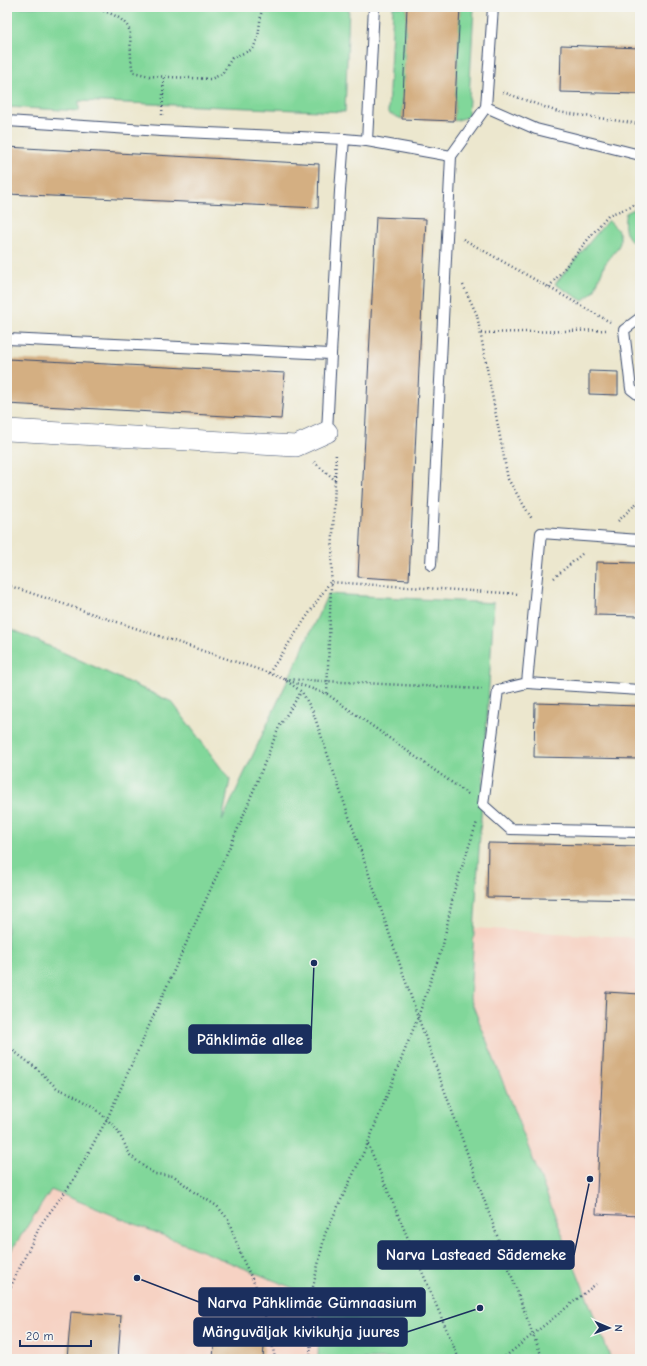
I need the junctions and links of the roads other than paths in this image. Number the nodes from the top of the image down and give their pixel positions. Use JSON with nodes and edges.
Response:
{"nodes":[{"id":1,"x":374,"y":7,"type":"edge"},
{"id":2,"x":493,"y":7,"type":"edge"},
{"id":3,"x":486,"y":107,"type":"junction"},
{"id":4,"x":7,"y":121,"type":"edge"},
{"id":5,"x":344,"y":139,"type":"junction"},
{"id":6,"x":367,"y":141,"type":"junction"},
{"id":7,"x":640,"y":155,"type":"edge"},
{"id":8,"x":451,"y":156,"type":"junction"},
{"id":9,"x":640,"y":318,"type":"edge"},
{"id":10,"x":7,"y":339,"type":"edge"},
{"id":11,"x":331,"y":354,"type":"junction"},
{"id":12,"x":640,"y":396,"type":"edge"},
{"id":13,"x":7,"y":430,"type":"edge"},
{"id":14,"x":327,"y":432,"type":"joint"},
{"id":15,"x":640,"y":540,"type":"edge"},
{"id":16,"x":431,"y":565,"type":"dead end"},
{"id":17,"x":527,"y":683,"type":"junction"},
{"id":18,"x":640,"y":690,"type":"edge"},
{"id":19,"x":640,"y":832,"type":"edge"}],
"edges":[{"from":1,"to":6,"type":"lane"},
{"from":2,"to":3,"type":"lane"},
{"from":3,"to":7,"type":"lane"},
{"from":3,"to":8,"type":"lane"},
{"from":4,"to":5,"type":"lane"},
{"from":5,"to":6,"type":"lane"},
{"from":5,"to":11,"type":"lane"},
{"from":6,"to":8,"type":"lane"},
{"from":8,"to":16,"type":"lane"},
{"from":9,"to":12,"type":"lane"},
{"from":10,"to":11,"type":"lane"},
{"from":11,"to":14,"type":"lane"},
{"from":13,"to":14,"type":"street"},
{"from":15,"to":17,"type":"lane"},
{"from":17,"to":18,"type":"lane"},
{"from":17,"to":19,"type":"lane"}]}
